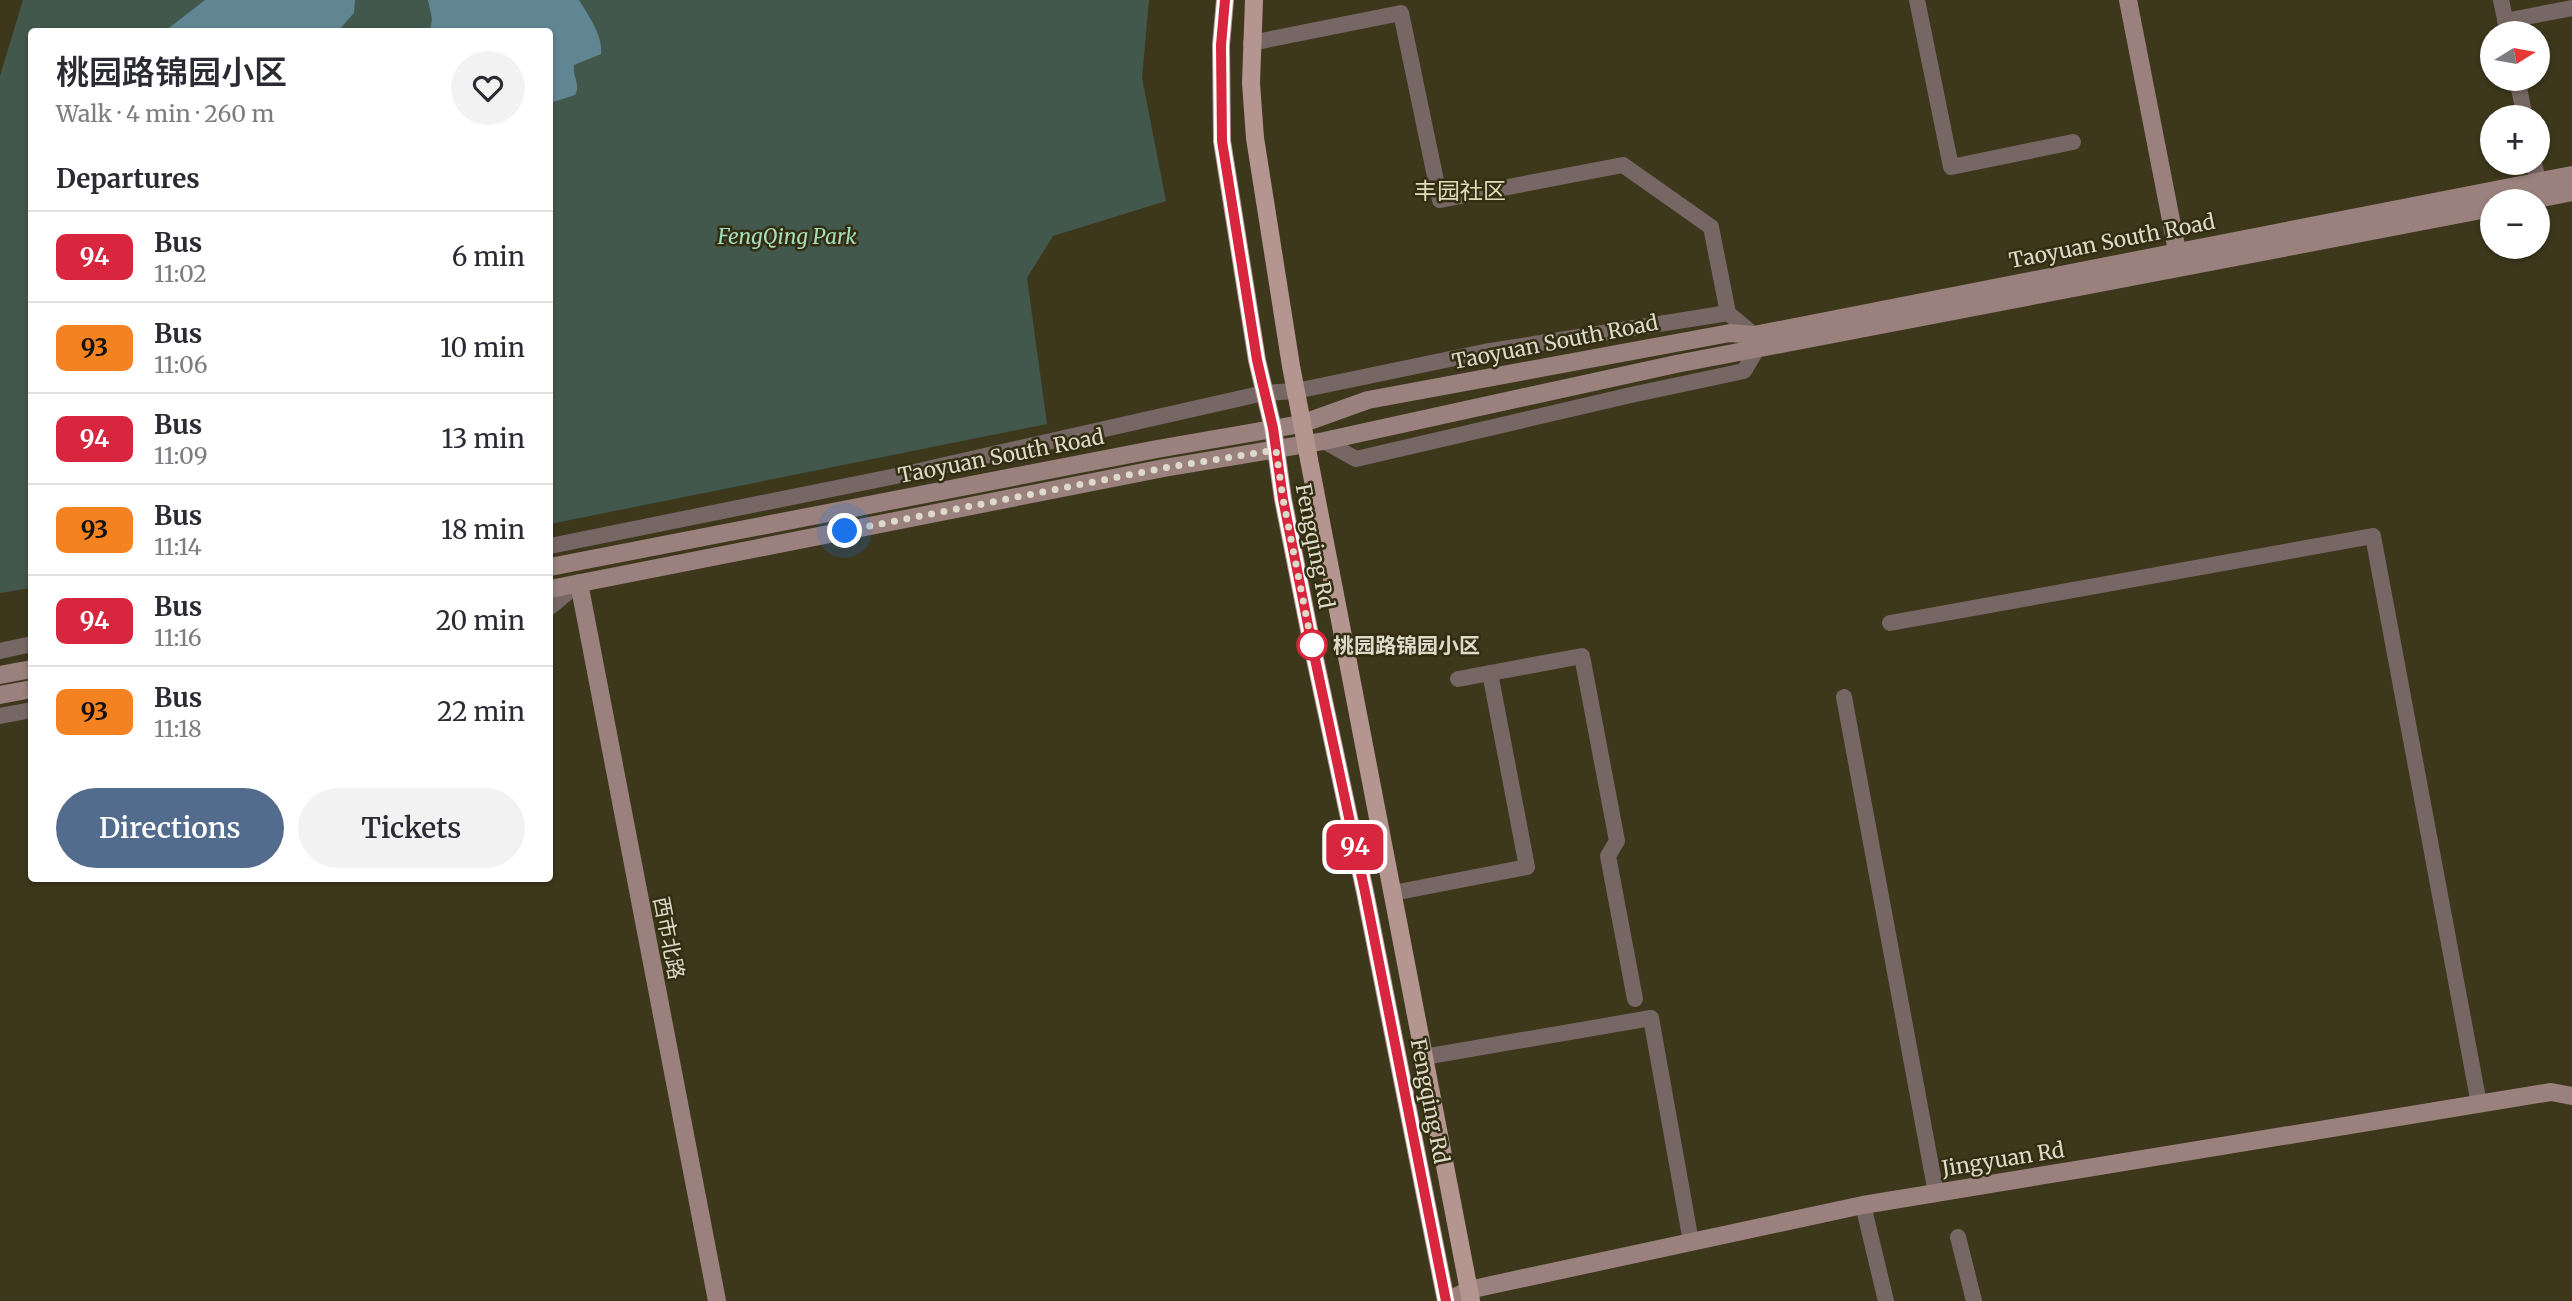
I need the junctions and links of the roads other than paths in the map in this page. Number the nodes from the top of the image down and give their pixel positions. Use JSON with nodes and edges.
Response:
{"nodes":[{"id":1,"x":1225,"y":0,"type":"edge"},
{"id":2,"x":1254,"y":0,"type":"edge"},
{"id":3,"x":1917,"y":0,"type":"edge"},
{"id":4,"x":2128,"y":0,"type":"edge"},
{"id":5,"x":2501,"y":0,"type":"edge"},
{"id":6,"x":2572,"y":8,"type":"edge"},
{"id":7,"x":2506,"y":21,"type":"edge"},
{"id":8,"x":2528,"y":21,"type":"edge"},
{"id":9,"x":1251,"y":43,"type":"junction"},
{"id":10,"x":2073,"y":142,"type":"dead end"},
{"id":11,"x":2572,"y":174,"type":"edge"},
{"id":12,"x":2537,"y":175,"type":"edge"},
{"id":13,"x":2538,"y":181,"type":"junction"},
{"id":14,"x":2572,"y":192,"type":"edge"},
{"id":15,"x":2550,"y":196,"type":"edge"},
{"id":16,"x":2480,"y":210,"type":"edge"},
{"id":17,"x":2179,"y":260,"type":"junction"},
{"id":18,"x":1728,"y":313,"type":"junction"},
{"id":19,"x":1756,"y":342,"type":"junction"},
{"id":20,"x":1296,"y":391,"type":"junction"},
{"id":21,"x":1264,"y":393,"type":"junction"},
{"id":22,"x":1301,"y":424,"type":"junction"},
{"id":23,"x":1273,"y":428,"type":"junction"},
{"id":24,"x":1306,"y":444,"type":"junction"},
{"id":25,"x":1276,"y":450,"type":"junction"},
{"id":26,"x":553,"y":544,"type":"edge"},
{"id":27,"x":553,"y":566,"type":"edge"},
{"id":28,"x":579,"y":583,"type":"junction"},
{"id":29,"x":553,"y":588,"type":"edge"},
{"id":30,"x":553,"y":605,"type":"edge"},
{"id":31,"x":1890,"y":623,"type":"dead end"},
{"id":32,"x":28,"y":645,"type":"edge"},
{"id":33,"x":0,"y":650,"type":"edge"},
{"id":34,"x":28,"y":670,"type":"edge"},
{"id":35,"x":1490,"y":673,"type":"junction"},
{"id":36,"x":0,"y":675,"type":"edge"},
{"id":37,"x":1458,"y":679,"type":"dead end"},
{"id":38,"x":28,"y":690,"type":"edge"},
{"id":39,"x":0,"y":695,"type":"edge"},
{"id":40,"x":1844,"y":697,"type":"dead end"},
{"id":41,"x":28,"y":711,"type":"edge"},
{"id":42,"x":0,"y":716,"type":"edge"},
{"id":43,"x":1393,"y":893,"type":"junction"},
{"id":44,"x":1635,"y":999,"type":"dead end"},
{"id":45,"x":1424,"y":1057,"type":"junction"},
{"id":46,"x":2572,"y":1096,"type":"edge"},
{"id":47,"x":2479,"y":1104,"type":"junction"},
{"id":48,"x":1936,"y":1193,"type":"junction"},
{"id":49,"x":1863,"y":1205,"type":"junction"},
{"id":50,"x":1958,"y":1237,"type":"dead end"},
{"id":51,"x":1691,"y":1242,"type":"junction"},
{"id":52,"x":1470,"y":1296,"type":"edge"},
{"id":53,"x":717,"y":1301,"type":"edge"},
{"id":54,"x":1447,"y":1301,"type":"edge"},
{"id":55,"x":1886,"y":1301,"type":"edge"},
{"id":56,"x":1974,"y":1301,"type":"edge"}],
"edges":[{"from":1,"to":21,"type":"main road","name":"Fengqing Rd"},
{"from":2,"to":9,"type":"main road","name":"Fengqing Rd"},
{"from":3,"to":10,"type":"street"},
{"from":4,"to":17,"type":"main road"},
{"from":5,"to":7,"type":"street"},
{"from":6,"to":8,"type":"street"},
{"from":9,"to":18,"type":"street"},
{"from":9,"to":20,"type":"main road","name":"Fengqing Rd"},
{"from":11,"to":13,"type":"main road","name":"Taoyuan South Road"},
{"from":12,"to":13,"type":"street"},
{"from":13,"to":17,"type":"main road","name":"Taoyuan South Road"},
{"from":14,"to":15,"type":"main road"},
{"from":16,"to":17,"type":"main road","name":"Taoyuan South Road"},
{"from":17,"to":19,"type":"main road","name":"Taoyuan South Road"},
{"from":18,"to":19,"type":"street"},
{"from":18,"to":20,"type":"street"},
{"from":19,"to":22,"type":"main road","name":"Taoyuan South Road"},
{"from":19,"to":24,"type":"main road","name":"Taoyuan South Road"},
{"from":20,"to":21,"type":"street"},
{"from":20,"to":22,"type":"main road","name":"Fengqing Rd"},
{"from":21,"to":23,"type":"main road","name":"Fengqing Rd"},
{"from":21,"to":26,"type":"street"},
{"from":22,"to":23,"type":"main road","name":"Taoyuan South Road"},
{"from":22,"to":24,"type":"main road","name":"Fengqing Rd"},
{"from":23,"to":25,"type":"main road","name":"Fengqing Rd"},
{"from":23,"to":27,"type":"main road","name":"Taoyuan South Road"},
{"from":24,"to":25,"type":"main road","name":"Taoyuan South Road"},
{"from":24,"to":43,"type":"main road","name":"Fengqing Rd"},
{"from":25,"to":28,"type":"main road","name":"Taoyuan South Road"},
{"from":25,"to":54,"type":"main road","name":"Fengqing Rd"},
{"from":28,"to":29,"type":"main road","name":"Taoyuan South Road"},
{"from":28,"to":30,"type":"street"},
{"from":28,"to":53,"type":"main road","name":"西市北路"},
{"from":31,"to":47,"type":"street"},
{"from":32,"to":33,"type":"street"},
{"from":34,"to":36,"type":"main road"},
{"from":35,"to":37,"type":"street"},
{"from":35,"to":43,"type":"street"},
{"from":35,"to":44,"type":"street"},
{"from":38,"to":39,"type":"main road"},
{"from":40,"to":48,"type":"street"},
{"from":41,"to":42,"type":"street"},
{"from":43,"to":45,"type":"main road","name":"Fengqing Rd"},
{"from":45,"to":51,"type":"street"},
{"from":45,"to":52,"type":"main road","name":"Fengqing Rd"},
{"from":46,"to":47,"type":"main road","name":"Jingyuan Rd"},
{"from":47,"to":48,"type":"main road","name":"Jingyuan Rd"},
{"from":48,"to":49,"type":"main road","name":"Jingyuan Rd"},
{"from":49,"to":51,"type":"main road","name":"Jingyuan Rd"},
{"from":49,"to":55,"type":"street"},
{"from":50,"to":56,"type":"street"},
{"from":51,"to":52,"type":"main road","name":"Jingyuan Rd"},
{"from":52,"to":54,"type":"main road","name":"Jingyuan Rd"}]}
